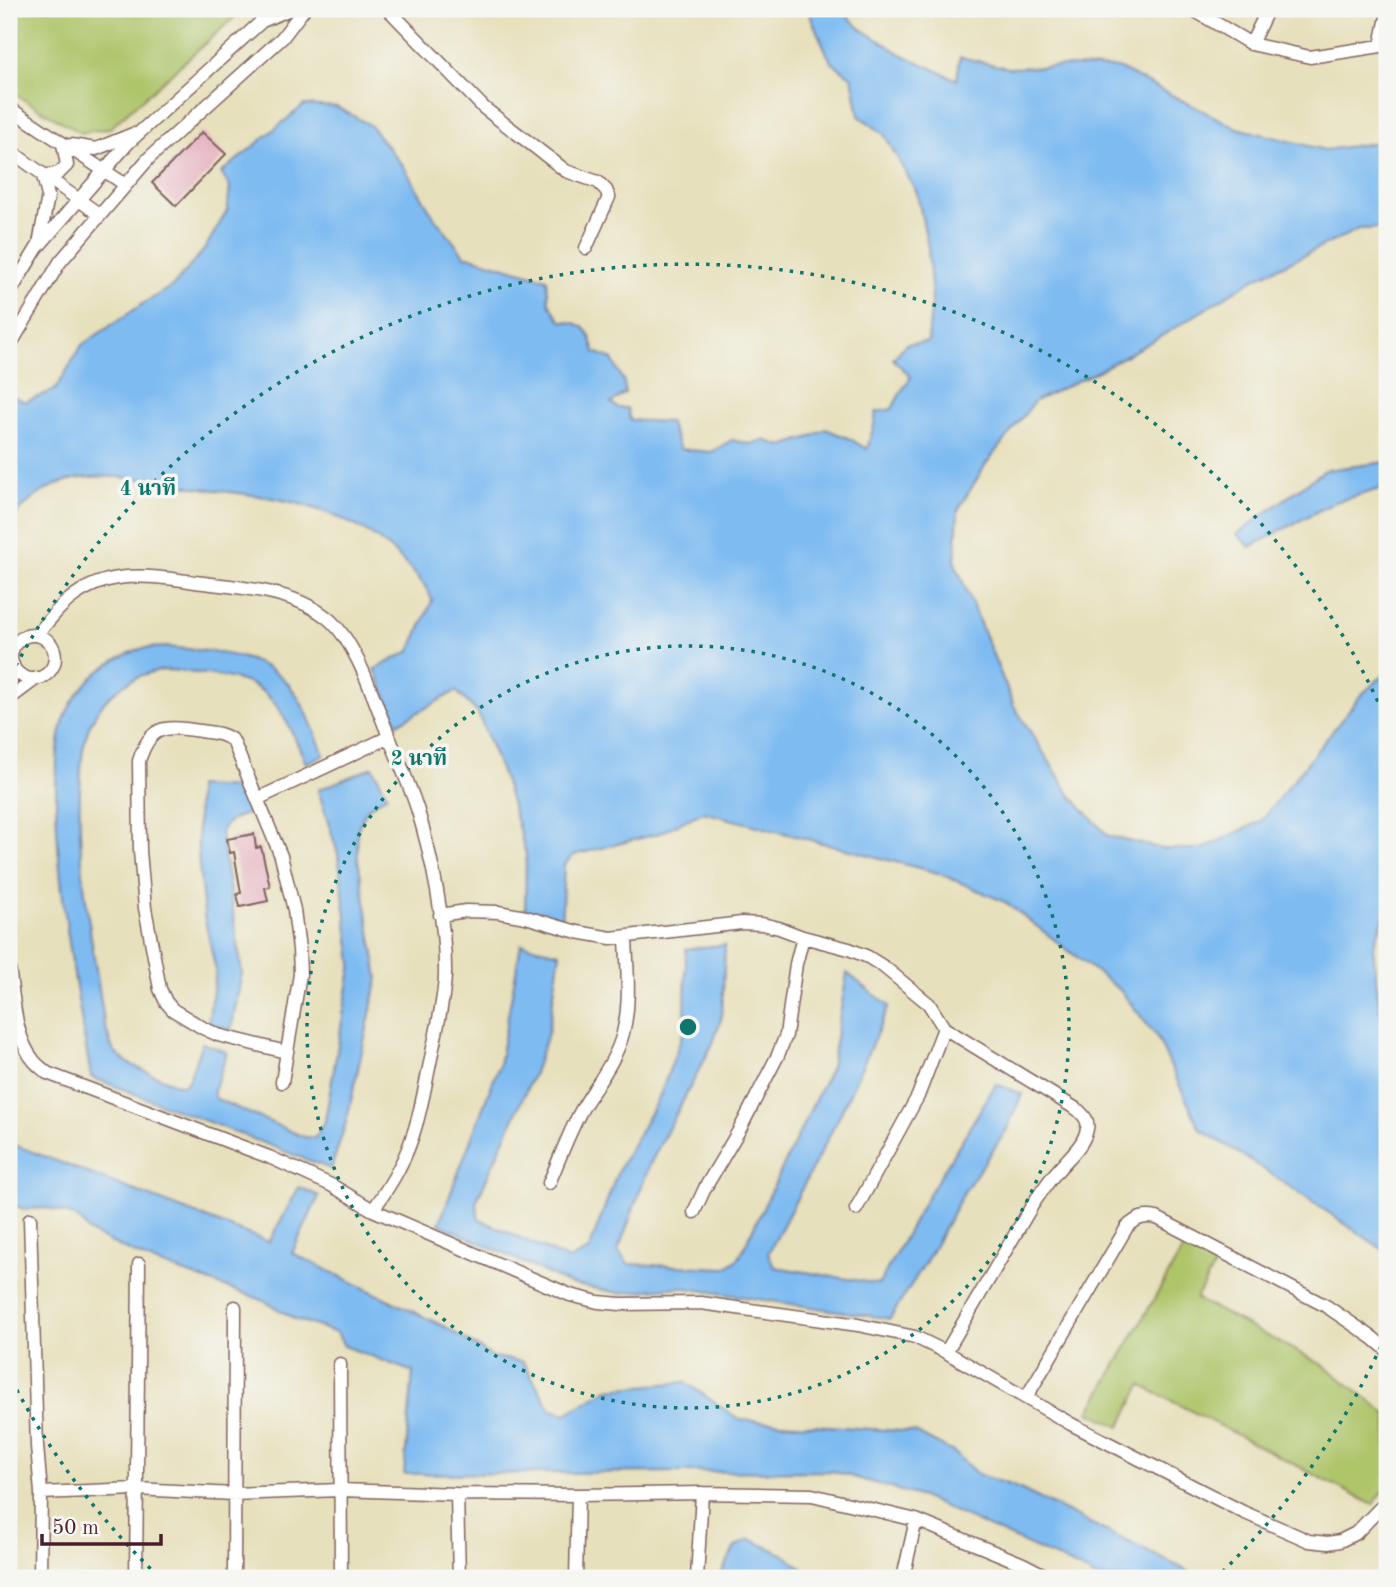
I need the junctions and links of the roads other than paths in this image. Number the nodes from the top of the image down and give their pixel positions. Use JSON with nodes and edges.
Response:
{"nodes":[{"id":1,"x":290,"y":9,"type":"edge"},
{"id":2,"x":304,"y":9,"type":"edge"},
{"id":3,"x":388,"y":9,"type":"edge"},
{"id":4,"x":1192,"y":9,"type":"edge"},
{"id":5,"x":1268,"y":9,"type":"edge"},
{"id":6,"x":1387,"y":17,"type":"edge"},
{"id":7,"x":1251,"y":44,"type":"junction"},
{"id":8,"x":1384,"y":45,"type":"edge"},
{"id":9,"x":9,"y":108,"type":"edge"},
{"id":10,"x":142,"y":130,"type":"junction"},
{"id":11,"x":63,"y":144,"type":"junction"},
{"id":12,"x":9,"y":150,"type":"edge"},
{"id":13,"x":105,"y":170,"type":"junction"},
{"id":14,"x":43,"y":176,"type":"junction"},
{"id":15,"x":126,"y":185,"type":"junction"},
{"id":16,"x":78,"y":201,"type":"junction"},
{"id":17,"x":100,"y":215,"type":"junction"},
{"id":18,"x":38,"y":246,"type":"junction"},
{"id":19,"x":586,"y":248,"type":"dead end"},
{"id":20,"x":9,"y":294,"type":"edge"},
{"id":21,"x":9,"y":348,"type":"edge"},
{"id":22,"x":51,"y":619,"type":"junction"},
{"id":23,"x":36,"y":635,"type":"junction"},
{"id":24,"x":15,"y":636,"type":"edge"},
{"id":25,"x":54,"y":649,"type":"junction"},
{"id":26,"x":11,"y":660,"type":"edge"},
{"id":27,"x":37,"y":678,"type":"junction"},
{"id":28,"x":9,"y":693,"type":"edge"},
{"id":29,"x":9,"y":699,"type":"edge"},
{"id":30,"x":389,"y":737,"type":"junction"},
{"id":31,"x":257,"y":799,"type":"junction"},
{"id":32,"x":440,"y":915,"type":"junction"},
{"id":33,"x":626,"y":937,"type":"junction"},
{"id":34,"x":803,"y":937,"type":"junction"},
{"id":35,"x":9,"y":968,"type":"edge"},
{"id":36,"x":944,"y":1028,"type":"junction"},
{"id":37,"x":286,"y":1052,"type":"junction"},
{"id":38,"x":282,"y":1082,"type":"dead end"},
{"id":39,"x":549,"y":1182,"type":"dead end"},
{"id":40,"x":856,"y":1209,"type":"dead end"},
{"id":41,"x":373,"y":1210,"type":"junction"},
{"id":42,"x":694,"y":1212,"type":"dead end"},
{"id":43,"x":30,"y":1219,"type":"dead end"},
{"id":44,"x":139,"y":1264,"type":"dead end"},
{"id":45,"x":235,"y":1307,"type":"dead end"},
{"id":46,"x":1387,"y":1350,"type":"edge"},
{"id":47,"x":946,"y":1352,"type":"junction"},
{"id":48,"x":340,"y":1364,"type":"dead end"},
{"id":49,"x":1026,"y":1398,"type":"junction"},
{"id":50,"x":136,"y":1489,"type":"junction"},
{"id":51,"x":340,"y":1490,"type":"junction"},
{"id":52,"x":41,"y":1493,"type":"junction"},
{"id":53,"x":702,"y":1493,"type":"junction"},
{"id":54,"x":233,"y":1494,"type":"junction"},
{"id":55,"x":457,"y":1494,"type":"junction"},
{"id":56,"x":578,"y":1495,"type":"junction"},
{"id":57,"x":1387,"y":1501,"type":"edge"},
{"id":58,"x":916,"y":1520,"type":"junction"},
{"id":59,"x":1023,"y":1564,"type":"junction"},
{"id":60,"x":40,"y":1578,"type":"edge"},
{"id":61,"x":136,"y":1578,"type":"edge"},
{"id":62,"x":233,"y":1578,"type":"edge"},
{"id":63,"x":341,"y":1578,"type":"edge"},
{"id":64,"x":458,"y":1578,"type":"edge"},
{"id":65,"x":576,"y":1578,"type":"edge"},
{"id":66,"x":697,"y":1578,"type":"edge"},
{"id":67,"x":903,"y":1578,"type":"edge"},
{"id":68,"x":1019,"y":1578,"type":"edge"},
{"id":69,"x":1050,"y":1578,"type":"edge"}],
"edges":[{"from":1,"to":10,"type":"street"},
{"from":2,"to":15,"type":"street"},
{"from":3,"to":19,"type":"street"},
{"from":4,"to":7,"type":"street"},
{"from":5,"to":7,"type":"street"},
{"from":6,"to":8,"type":"street"},
{"from":7,"to":8,"type":"street"},
{"from":9,"to":11,"type":"street"},
{"from":10,"to":11,"type":"street"},
{"from":10,"to":13,"type":"street"},
{"from":11,"to":13,"type":"street"},
{"from":11,"to":14,"type":"street"},
{"from":12,"to":14,"type":"street"},
{"from":13,"to":15,"type":"street"},
{"from":13,"to":16,"type":"street"},
{"from":14,"to":16,"type":"street"},
{"from":14,"to":18,"type":"street"},
{"from":15,"to":17,"type":"street"},
{"from":16,"to":17,"type":"street"},
{"from":16,"to":18,"type":"street"},
{"from":17,"to":21,"type":"street"},
{"from":18,"to":20,"type":"street"},
{"from":22,"to":23,"type":"street"},
{"from":22,"to":25,"type":"street"},
{"from":22,"to":30,"type":"street"},
{"from":23,"to":24,"type":"street"},
{"from":23,"to":25,"type":"street"},
{"from":24,"to":26,"type":"street"},
{"from":25,"to":27,"type":"street"},
{"from":26,"to":27,"type":"street"},
{"from":26,"to":28,"type":"street"},
{"from":27,"to":29,"type":"street"},
{"from":30,"to":31,"type":"street"},
{"from":30,"to":32,"type":"street"},
{"from":31,"to":37,"type":"street"},
{"from":31,"to":37,"type":"street"},
{"from":32,"to":33,"type":"street"},
{"from":32,"to":41,"type":"street"},
{"from":33,"to":34,"type":"street"},
{"from":33,"to":39,"type":"street"},
{"from":34,"to":36,"type":"street"},
{"from":34,"to":42,"type":"street"},
{"from":35,"to":41,"type":"street"},
{"from":36,"to":40,"type":"street"},
{"from":36,"to":47,"type":"street"},
{"from":37,"to":38,"type":"street"},
{"from":41,"to":47,"type":"street"},
{"from":43,"to":52,"type":"street"},
{"from":44,"to":50,"type":"street"},
{"from":45,"to":54,"type":"street"},
{"from":46,"to":49,"type":"street"},
{"from":47,"to":49,"type":"street"},
{"from":48,"to":51,"type":"street"},
{"from":49,"to":57,"type":"street"},
{"from":50,"to":52,"type":"street"},
{"from":50,"to":54,"type":"street"},
{"from":50,"to":61,"type":"street"},
{"from":51,"to":54,"type":"street"},
{"from":51,"to":55,"type":"street"},
{"from":51,"to":63,"type":"street"},
{"from":52,"to":60,"type":"street"},
{"from":53,"to":56,"type":"street"},
{"from":53,"to":58,"type":"street"},
{"from":53,"to":66,"type":"street"},
{"from":54,"to":62,"type":"street"},
{"from":55,"to":56,"type":"street"},
{"from":55,"to":64,"type":"street"},
{"from":56,"to":65,"type":"street"},
{"from":58,"to":59,"type":"street"},
{"from":58,"to":67,"type":"street"},
{"from":59,"to":68,"type":"street"},
{"from":59,"to":69,"type":"street"}]}
